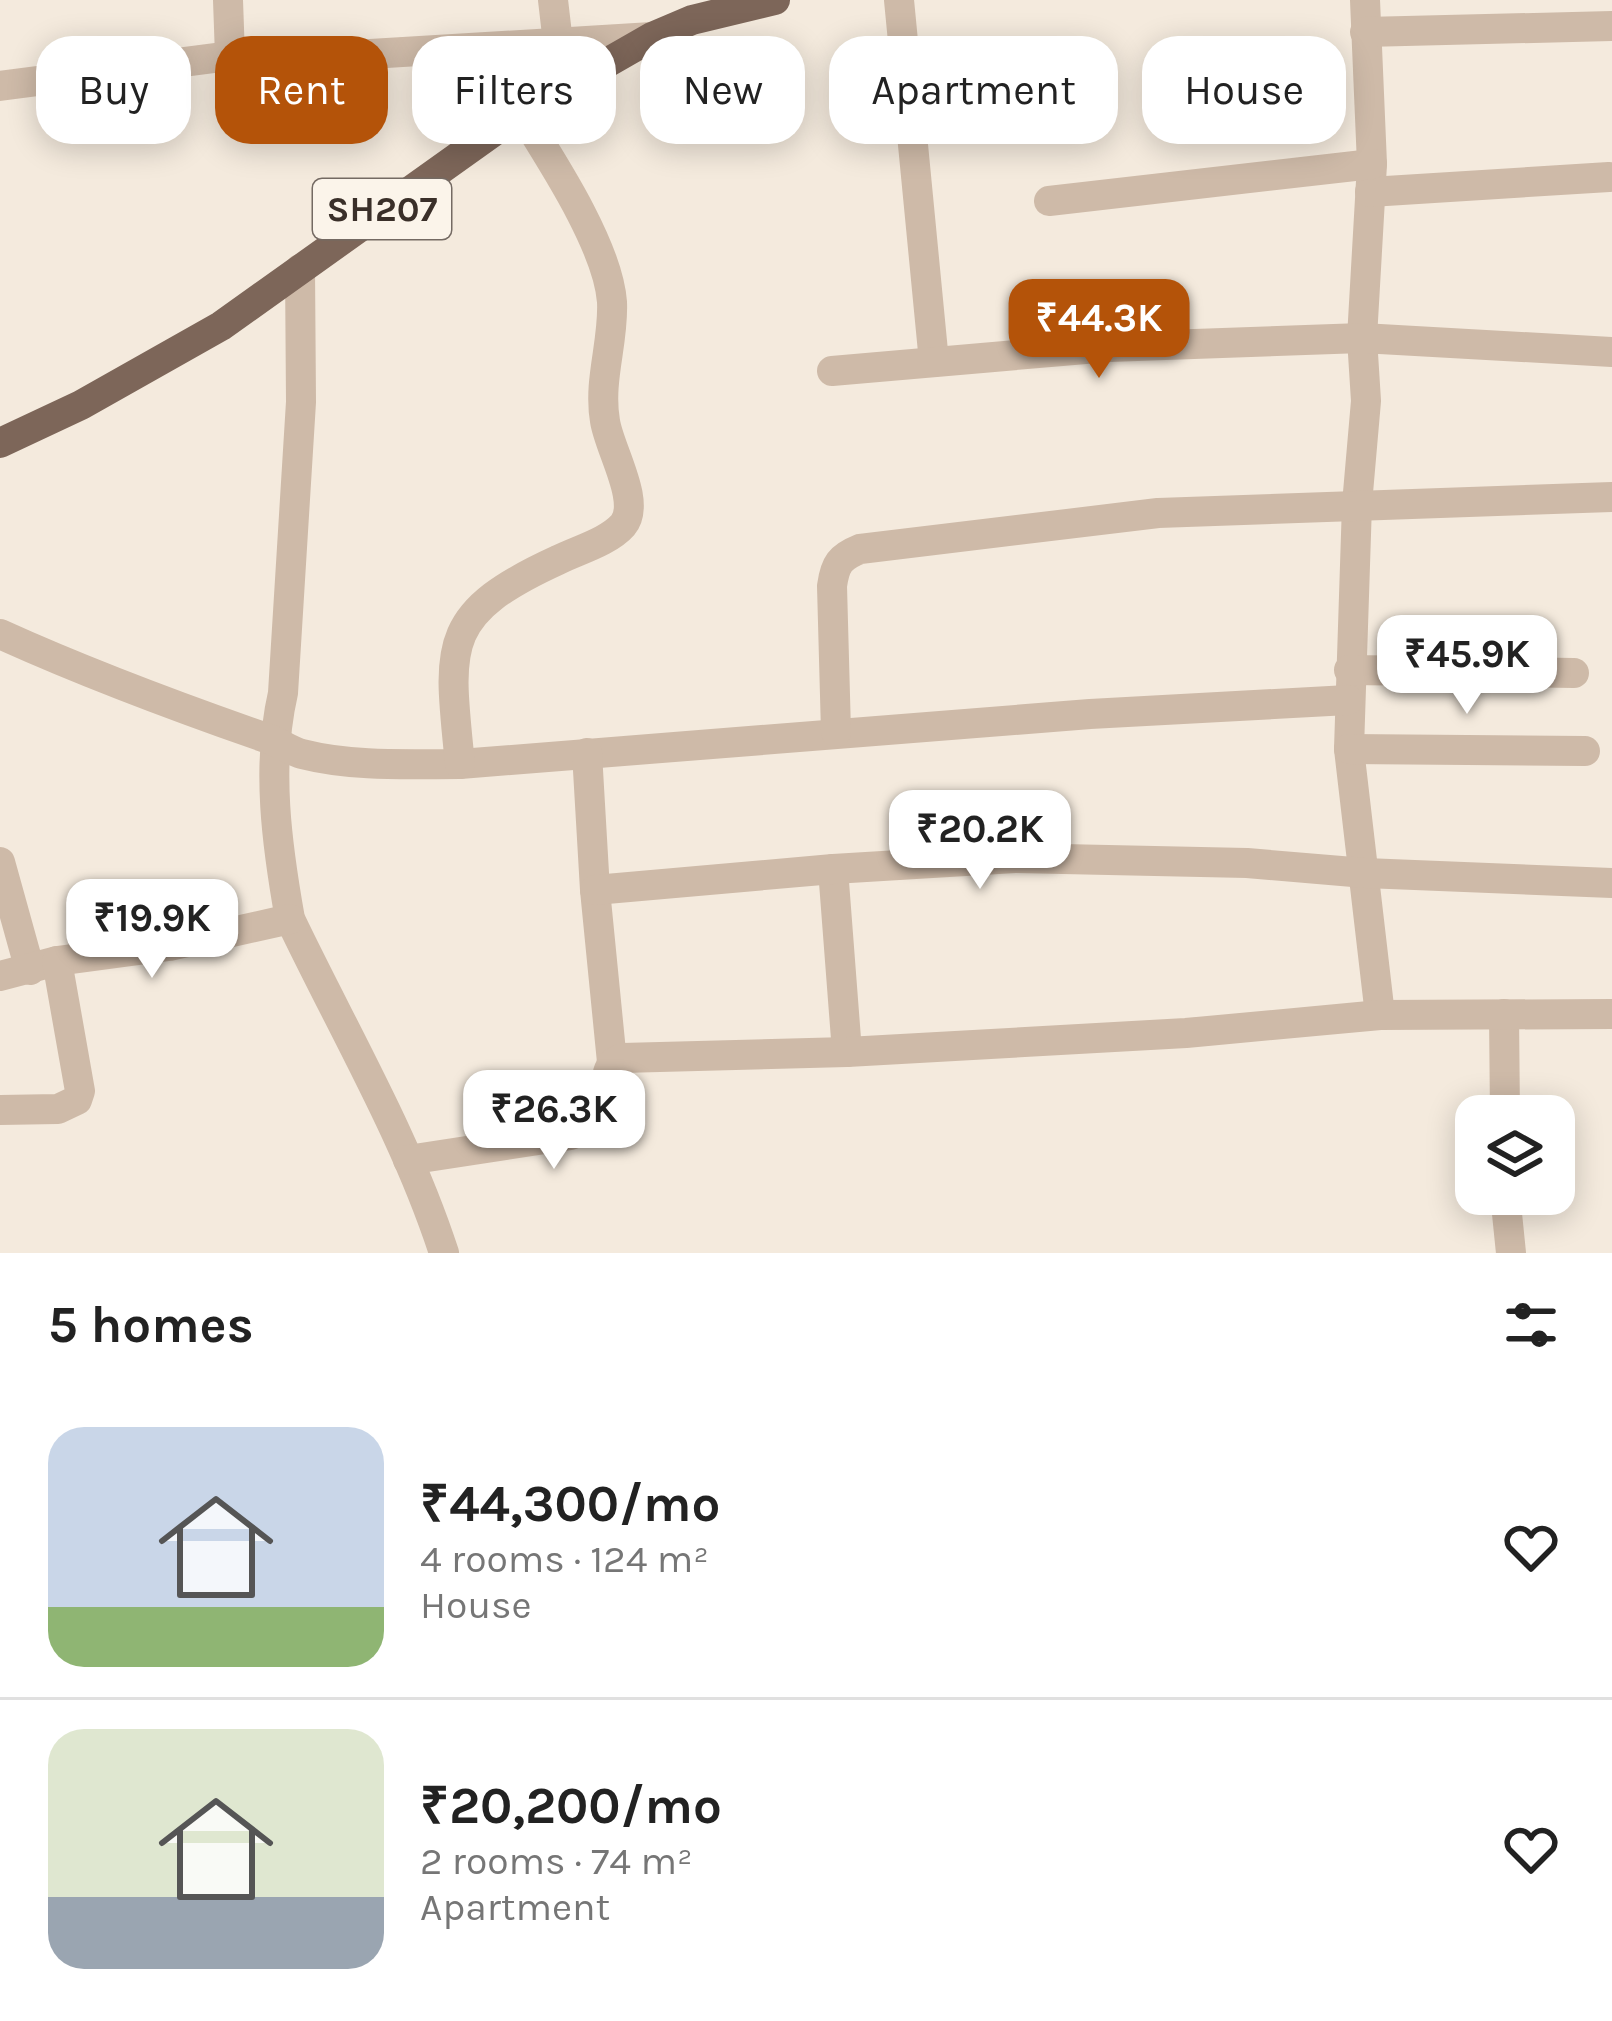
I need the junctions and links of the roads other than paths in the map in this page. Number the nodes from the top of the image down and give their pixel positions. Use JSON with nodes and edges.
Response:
{"nodes":[{"id":1,"x":228,"y":0,"type":"edge"},
{"id":2,"x":553,"y":0,"type":"edge"},
{"id":3,"x":775,"y":0,"type":"edge"},
{"id":4,"x":899,"y":0,"type":"edge"},
{"id":5,"x":1365,"y":0,"type":"edge"},
{"id":6,"x":691,"y":10,"type":"edge"},
{"id":7,"x":1612,"y":26,"type":"edge"},
{"id":8,"x":1366,"y":32,"type":"junction"},
{"id":9,"x":229,"y":36,"type":"edge"},
{"id":10,"x":557,"y":36,"type":"edge"},
{"id":11,"x":653,"y":36,"type":"edge"},
{"id":12,"x":215,"y":58,"type":"edge"},
{"id":13,"x":0,"y":86,"type":"edge"},
{"id":14,"x":476,"y":144,"type":"edge"},
{"id":15,"x":541,"y":144,"type":"edge"},
{"id":16,"x":1609,"y":177,"type":"dead end"},
{"id":17,"x":1371,"y":178,"type":"junction"},
{"id":18,"x":1049,"y":201,"type":"dead end"},
{"id":19,"x":300,"y":269,"type":"junction"},
{"id":20,"x":1362,"y":338,"type":"junction"},
{"id":21,"x":1612,"y":352,"type":"edge"},
{"id":22,"x":934,"y":362,"type":"junction"},
{"id":23,"x":832,"y":371,"type":"dead end"},
{"id":24,"x":0,"y":443,"type":"edge"},
{"id":25,"x":1612,"y":497,"type":"edge"},
{"id":26,"x":1357,"y":504,"type":"junction"},
{"id":27,"x":0,"y":634,"type":"edge"},
{"id":28,"x":1574,"y":673,"type":"dead end"},
{"id":29,"x":1349,"y":685,"type":"junction"},
{"id":30,"x":836,"y":732,"type":"junction"},
{"id":31,"x":273,"y":740,"type":"junction"},
{"id":32,"x":1349,"y":749,"type":"junction"},
{"id":33,"x":1585,"y":751,"type":"dead end"},
{"id":34,"x":587,"y":753,"type":"junction"},
{"id":35,"x":460,"y":764,"type":"junction"},
{"id":36,"x":0,"y":862,"type":"edge"},
{"id":37,"x":833,"y":869,"type":"junction"},
{"id":38,"x":1365,"y":873,"type":"junction"},
{"id":39,"x":1612,"y":883,"type":"edge"},
{"id":40,"x":595,"y":890,"type":"junction"},
{"id":41,"x":290,"y":920,"type":"junction"},
{"id":42,"x":29,"y":969,"type":"edge"},
{"id":43,"x":1612,"y":1014,"type":"edge"},
{"id":44,"x":1504,"y":1015,"type":"junction"},
{"id":45,"x":1380,"y":1016,"type":"junction"},
{"id":46,"x":847,"y":1052,"type":"junction"},
{"id":47,"x":612,"y":1062,"type":"junction"},
{"id":48,"x":1505,"y":1095,"type":"edge"},
{"id":49,"x":0,"y":1110,"type":"edge"},
{"id":50,"x":408,"y":1160,"type":"junction"},
{"id":51,"x":1507,"y":1215,"type":"edge"},
{"id":52,"x":444,"y":1253,"type":"edge"},
{"id":53,"x":1511,"y":1253,"type":"edge"}],
"edges":[{"from":1,"to":9,"type":"street"},
{"from":2,"to":10,"type":"street"},
{"from":3,"to":6,"type":"main road","number":"SH207"},
{"from":4,"to":22,"type":"street"},
{"from":5,"to":8,"type":"street"},
{"from":6,"to":11,"type":"main road","number":"SH207"},
{"from":7,"to":8,"type":"street"},
{"from":8,"to":17,"type":"street"},
{"from":12,"to":13,"type":"street"},
{"from":14,"to":19,"type":"main road","number":"SH207"},
{"from":15,"to":35,"type":"street"},
{"from":16,"to":17,"type":"street"},
{"from":17,"to":18,"type":"street"},
{"from":17,"to":20,"type":"street"},
{"from":19,"to":24,"type":"main road","number":"SH207"},
{"from":19,"to":31,"type":"street"},
{"from":20,"to":21,"type":"street"},
{"from":20,"to":22,"type":"street"},
{"from":20,"to":26,"type":"street"},
{"from":22,"to":23,"type":"street"},
{"from":25,"to":26,"type":"street"},
{"from":26,"to":29,"type":"street"},
{"from":26,"to":30,"type":"street"},
{"from":27,"to":31,"type":"street"},
{"from":28,"to":29,"type":"street"},
{"from":29,"to":30,"type":"street"},
{"from":29,"to":32,"type":"street"},
{"from":30,"to":34,"type":"street"},
{"from":31,"to":35,"type":"street"},
{"from":31,"to":41,"type":"street"},
{"from":32,"to":33,"type":"street"},
{"from":32,"to":38,"type":"street"},
{"from":34,"to":35,"type":"street"},
{"from":34,"to":40,"type":"street"},
{"from":36,"to":42,"type":"street"},
{"from":37,"to":38,"type":"street"},
{"from":37,"to":40,"type":"street"},
{"from":37,"to":46,"type":"street"},
{"from":38,"to":39,"type":"street"},
{"from":38,"to":45,"type":"street"},
{"from":40,"to":47,"type":"street"},
{"from":41,"to":42,"type":"street"},
{"from":41,"to":50,"type":"street"},
{"from":42,"to":49,"type":"street"},
{"from":43,"to":44,"type":"street"},
{"from":44,"to":45,"type":"street"},
{"from":44,"to":48,"type":"street"},
{"from":45,"to":46,"type":"street"},
{"from":46,"to":47,"type":"street"},
{"from":47,"to":50,"type":"street"},
{"from":50,"to":52,"type":"street"},
{"from":51,"to":53,"type":"street"}]}
